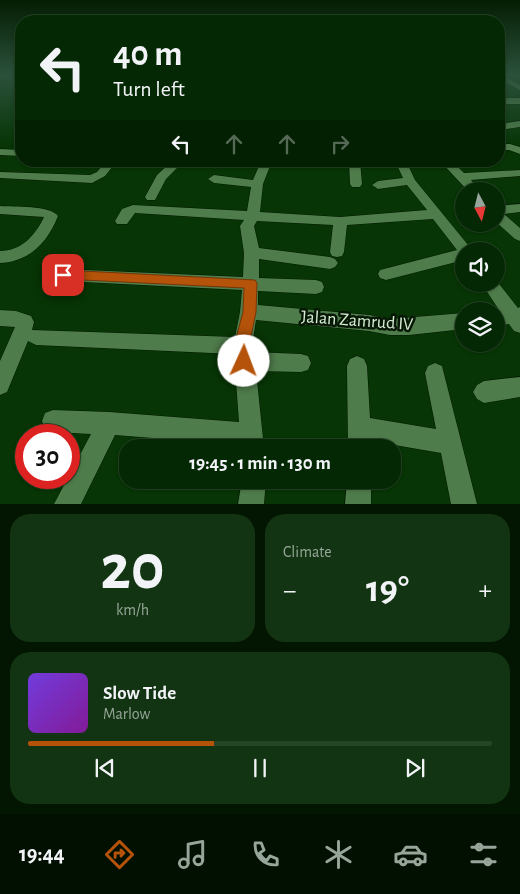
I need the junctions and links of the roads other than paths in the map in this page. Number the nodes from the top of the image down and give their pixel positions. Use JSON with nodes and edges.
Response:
{"nodes":[{"id":1,"x":505,"y":101,"type":"edge"},
{"id":2,"x":520,"y":101,"type":"edge"},
{"id":3,"x":505,"y":103,"type":"edge"},
{"id":4,"x":520,"y":111,"type":"edge"},
{"id":5,"x":520,"y":124,"type":"edge"},
{"id":6,"x":505,"y":126,"type":"edge"},
{"id":7,"x":505,"y":126,"type":"edge"},
{"id":8,"x":520,"y":133,"type":"edge"},
{"id":9,"x":505,"y":147,"type":"edge"},
{"id":10,"x":520,"y":150,"type":"edge"},
{"id":11,"x":0,"y":152,"type":"edge"},
{"id":12,"x":15,"y":153,"type":"edge"},
{"id":13,"x":107,"y":167,"type":"edge"},
{"id":14,"x":172,"y":167,"type":"edge"},
{"id":15,"x":264,"y":167,"type":"edge"},
{"id":16,"x":355,"y":167,"type":"edge"},
{"id":17,"x":403,"y":167,"type":"edge"},
{"id":18,"x":451,"y":167,"type":"edge"},
{"id":19,"x":520,"y":173,"type":"edge"},
{"id":20,"x":0,"y":175,"type":"edge"},
{"id":21,"x":462,"y":177,"type":"junction"},
{"id":22,"x":214,"y":179,"type":"dead end"},
{"id":23,"x":410,"y":181,"type":"junction"},
{"id":24,"x":467,"y":182,"type":"edge"},
{"id":25,"x":257,"y":184,"type":"junction"},
{"id":26,"x":356,"y":184,"type":"dead end"},
{"id":27,"x":378,"y":185,"type":"dead end"},
{"id":28,"x":151,"y":197,"type":"dead end"},
{"id":29,"x":520,"y":208,"type":"edge"},
{"id":30,"x":505,"y":209,"type":"edge"},
{"id":31,"x":0,"y":210,"type":"edge"},
{"id":32,"x":436,"y":214,"type":"junction"},
{"id":33,"x":253,"y":216,"type":"junction"},
{"id":34,"x":122,"y":220,"type":"dead end"},
{"id":35,"x":340,"y":221,"type":"junction"},
{"id":36,"x":505,"y":222,"type":"edge"},
{"id":37,"x":520,"y":236,"type":"edge"},
{"id":38,"x":459,"y":242,"type":"edge"},
{"id":39,"x":252,"y":253,"type":"junction"},
{"id":40,"x":0,"y":256,"type":"edge"},
{"id":41,"x":455,"y":256,"type":"edge"},
{"id":42,"x":386,"y":274,"type":"dead end"},
{"id":43,"x":63,"y":275,"type":"dead end"},
{"id":44,"x":250,"y":283,"type":"junction"},
{"id":45,"x":316,"y":287,"type":"dead end"},
{"id":46,"x":495,"y":292,"type":"edge"},
{"id":47,"x":249,"y":312,"type":"junction"},
{"id":48,"x":0,"y":318,"type":"edge"},
{"id":49,"x":512,"y":319,"type":"edge"},
{"id":50,"x":455,"y":322,"type":"edge"},
{"id":51,"x":36,"y":337,"type":"dead end"},
{"id":52,"x":243,"y":353,"type":"junction"},
{"id":53,"x":302,"y":363,"type":"dead end"},
{"id":54,"x":357,"y":366,"type":"dead end"},
{"id":55,"x":435,"y":373,"type":"dead end"},
{"id":56,"x":0,"y":385,"type":"edge"},
{"id":57,"x":520,"y":386,"type":"edge"},
{"id":58,"x":484,"y":392,"type":"dead end"},
{"id":59,"x":53,"y":421,"type":"dead end"},
{"id":60,"x":109,"y":423,"type":"junction"},
{"id":61,"x":360,"y":437,"type":"edge"},
{"id":62,"x":236,"y":439,"type":"edge"},
{"id":63,"x":252,"y":439,"type":"edge"},
{"id":64,"x":450,"y":443,"type":"junction"},
{"id":65,"x":253,"y":489,"type":"edge"},
{"id":66,"x":359,"y":489,"type":"edge"},
{"id":67,"x":68,"y":504,"type":"edge"},
{"id":68,"x":251,"y":504,"type":"edge"},
{"id":69,"x":358,"y":504,"type":"edge"},
{"id":70,"x":464,"y":504,"type":"edge"}],
"edges":[{"from":1,"to":2,"type":"street"},
{"from":3,"to":4,"type":"street"},
{"from":5,"to":6,"type":"street"},
{"from":7,"to":8,"type":"street"},
{"from":9,"to":10,"type":"street"},
{"from":11,"to":12,"type":"street"},
{"from":13,"to":20,"type":"street"},
{"from":14,"to":28,"type":"street"},
{"from":15,"to":25,"type":"street"},
{"from":16,"to":26,"type":"street"},
{"from":17,"to":23,"type":"street"},
{"from":18,"to":21,"type":"street"},
{"from":19,"to":21,"type":"street"},
{"from":21,"to":24,"type":"street"},
{"from":22,"to":25,"type":"street"},
{"from":23,"to":27,"type":"street"},
{"from":23,"to":32,"type":"street"},
{"from":25,"to":33,"type":"street"},
{"from":29,"to":30,"type":"street"},
{"from":31,"to":40,"type":"street"},
{"from":32,"to":35,"type":"street"},
{"from":32,"to":38,"type":"street"},
{"from":33,"to":34,"type":"street"},
{"from":33,"to":35,"type":"street"},
{"from":33,"to":39,"type":"street"},
{"from":35,"to":39,"type":"street"},
{"from":36,"to":37,"type":"street"},
{"from":39,"to":44,"type":"street"},
{"from":41,"to":42,"type":"street"},
{"from":43,"to":44,"type":"street"},
{"from":44,"to":45,"type":"street"},
{"from":44,"to":47,"type":"street"},
{"from":46,"to":49,"type":"street"},
{"from":47,"to":50,"type":"street","name":"Jalan Zamrud IV"},
{"from":47,"to":52,"type":"street"},
{"from":48,"to":56,"type":"street"},
{"from":51,"to":52,"type":"street"},
{"from":52,"to":53,"type":"street"},
{"from":52,"to":63,"type":"street"},
{"from":54,"to":61,"type":"street"},
{"from":55,"to":64,"type":"street"},
{"from":57,"to":58,"type":"street"},
{"from":59,"to":60,"type":"street"},
{"from":60,"to":62,"type":"street"},
{"from":60,"to":67,"type":"street"},
{"from":61,"to":64,"type":"street"},
{"from":64,"to":70,"type":"street"},
{"from":65,"to":68,"type":"street"},
{"from":66,"to":69,"type":"street"}]}
